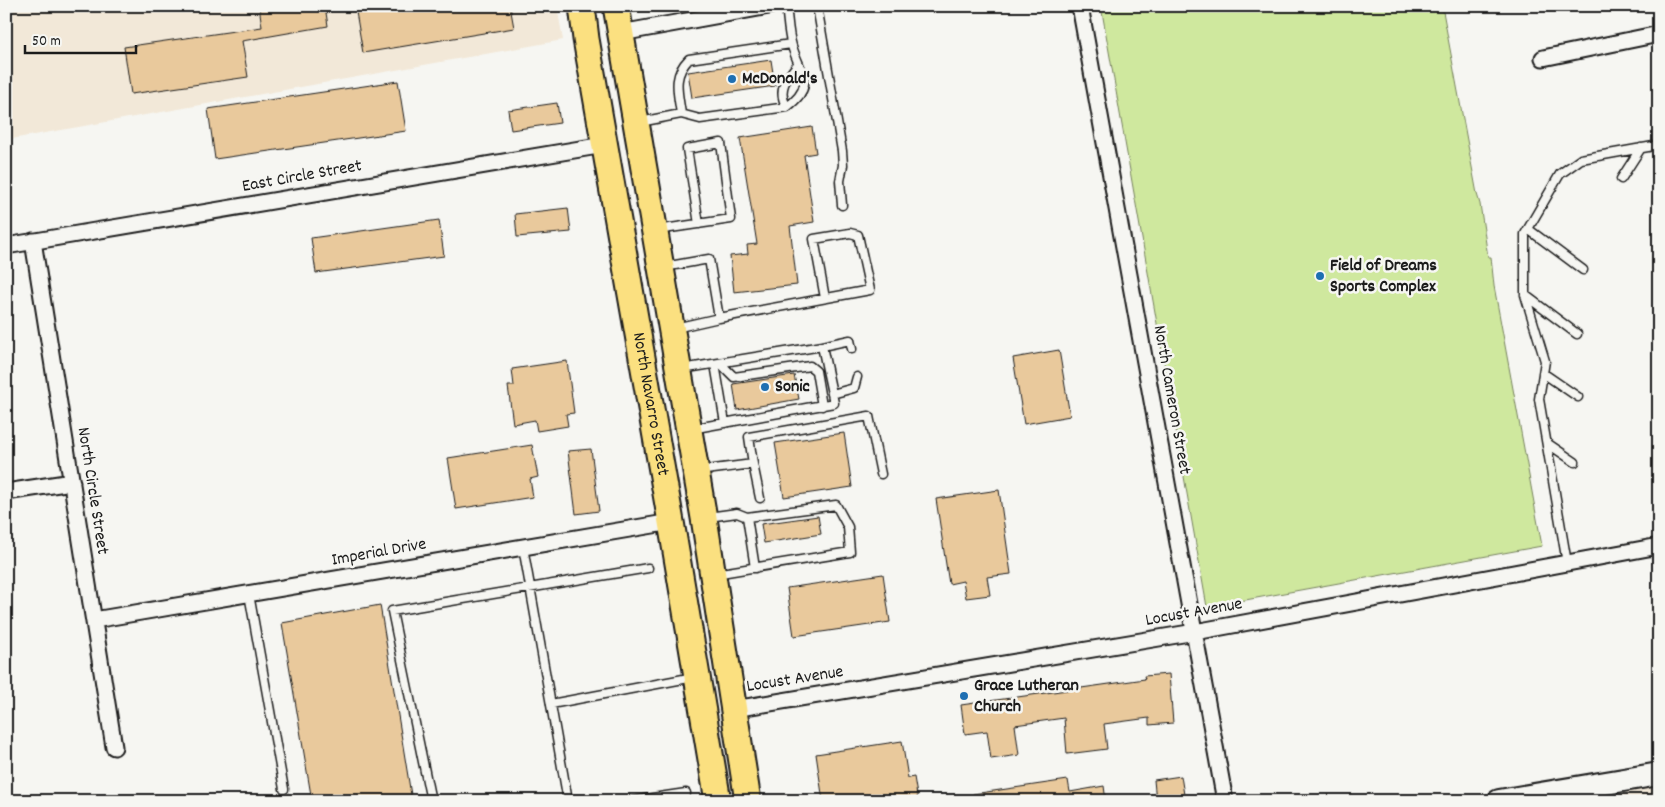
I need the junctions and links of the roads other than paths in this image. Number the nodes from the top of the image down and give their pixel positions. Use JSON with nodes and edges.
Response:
{"nodes":[{"id":1,"x":582,"y":6,"type":"edge"},
{"id":2,"x":601,"y":6,"type":"edge"},
{"id":3,"x":616,"y":6,"type":"edge"},
{"id":4,"x":769,"y":6,"type":"edge"},
{"id":5,"x":786,"y":6,"type":"edge"},
{"id":6,"x":817,"y":6,"type":"edge"},
{"id":7,"x":1080,"y":6,"type":"edge"},
{"id":8,"x":750,"y":8,"type":"edge"},
{"id":9,"x":621,"y":33,"type":"junction"},
{"id":10,"x":1659,"y":34,"type":"edge"},
{"id":11,"x":791,"y":44,"type":"junction"},
{"id":12,"x":1543,"y":58,"type":"dead end"},
{"id":13,"x":798,"y":64,"type":"junction"},
{"id":14,"x":787,"y":107,"type":"junction"},
{"id":15,"x":680,"y":114,"type":"junction"},
{"id":16,"x":637,"y":123,"type":"junction"},
{"id":17,"x":1659,"y":144,"type":"edge"},
{"id":18,"x":604,"y":145,"type":"junction"},
{"id":19,"x":1641,"y":148,"type":"junction"},
{"id":20,"x":1621,"y":179,"type":"dead end"},
{"id":21,"x":842,"y":205,"type":"dead end"},
{"id":22,"x":699,"y":224,"type":"junction"},
{"id":23,"x":1528,"y":229,"type":"junction"},
{"id":24,"x":655,"y":231,"type":"junction"},
{"id":25,"x":33,"y":242,"type":"junction"},
{"id":26,"x":6,"y":246,"type":"edge"},
{"id":27,"x":662,"y":267,"type":"junction"},
{"id":28,"x":1583,"y":270,"type":"dead end"},
{"id":29,"x":1524,"y":295,"type":"junction"},
{"id":30,"x":825,"y":298,"type":"junction"},
{"id":31,"x":719,"y":318,"type":"junction"},
{"id":32,"x":672,"y":329,"type":"junction"},
{"id":33,"x":1577,"y":334,"type":"dead end"},
{"id":34,"x":822,"y":346,"type":"junction"},
{"id":35,"x":852,"y":349,"type":"dead end"},
{"id":36,"x":717,"y":364,"type":"junction"},
{"id":37,"x":679,"y":370,"type":"junction"},
{"id":38,"x":1543,"y":374,"type":"junction"},
{"id":39,"x":857,"y":377,"type":"dead end"},
{"id":40,"x":832,"y":394,"type":"junction"},
{"id":41,"x":1578,"y":397,"type":"dead end"},
{"id":42,"x":822,"y":406,"type":"junction"},
{"id":43,"x":725,"y":423,"type":"junction"},
{"id":44,"x":689,"y":429,"type":"junction"},
{"id":45,"x":1547,"y":443,"type":"junction"},
{"id":46,"x":1575,"y":462,"type":"dead end"},
{"id":47,"x":753,"y":464,"type":"junction"},
{"id":48,"x":696,"y":471,"type":"junction"},
{"id":49,"x":880,"y":474,"type":"dead end"},
{"id":50,"x":72,"y":482,"type":"junction"},
{"id":51,"x":6,"y":492,"type":"edge"},
{"id":52,"x":760,"y":498,"type":"dead end"},
{"id":53,"x":747,"y":517,"type":"junction"},
{"id":54,"x":704,"y":518,"type":"junction"},
{"id":55,"x":671,"y":522,"type":"junction"},
{"id":56,"x":1659,"y":546,"type":"edge"},
{"id":57,"x":523,"y":547,"type":"junction"},
{"id":58,"x":1567,"y":563,"type":"junction"},
{"id":59,"x":648,"y":568,"type":"dead end"},
{"id":60,"x":755,"y":568,"type":"junction"},
{"id":61,"x":713,"y":575,"type":"junction"},
{"id":62,"x":530,"y":588,"type":"junction"},
{"id":63,"x":249,"y":594,"type":"junction"},
{"id":64,"x":94,"y":620,"type":"junction"},
{"id":65,"x":1195,"y":632,"type":"junction"},
{"id":66,"x":697,"y":677,"type":"junction"},
{"id":67,"x":551,"y":704,"type":"junction"},
{"id":68,"x":734,"y":709,"type":"junction"},
{"id":69,"x":114,"y":747,"type":"dead end"},
{"id":70,"x":1659,"y":774,"type":"edge"},
{"id":71,"x":284,"y":789,"type":"dead end"},
{"id":72,"x":686,"y":793,"type":"dead end"},
{"id":73,"x":431,"y":801,"type":"edge"},
{"id":74,"x":568,"y":801,"type":"edge"},
{"id":75,"x":632,"y":801,"type":"edge"},
{"id":76,"x":718,"y":801,"type":"edge"},
{"id":77,"x":748,"y":801,"type":"edge"},
{"id":78,"x":1225,"y":801,"type":"edge"},
{"id":79,"x":1499,"y":801,"type":"edge"}],
"edges":[{"from":1,"to":18,"type":"main road","name":"North Navarro Street"},
{"from":2,"to":16,"type":"main road"},
{"from":3,"to":9,"type":"main road","name":"North Navarro Street"},
{"from":4,"to":8,"type":"street"},
{"from":5,"to":11,"type":"lane"},
{"from":6,"to":21,"type":"lane"},
{"from":7,"to":65,"type":"street","name":"North Cameron Street"},
{"from":8,"to":9,"type":"street"},
{"from":9,"to":16,"type":"main road","name":"North Navarro Street"},
{"from":10,"to":12,"type":"street"},
{"from":11,"to":13,"type":"lane"},
{"from":11,"to":15,"type":"lane"},
{"from":13,"to":14,"type":"lane"},
{"from":13,"to":14,"type":"lane"},
{"from":14,"to":15,"type":"lane"},
{"from":15,"to":16,"type":"lane"},
{"from":16,"to":24,"type":"main road","name":"North Navarro Street"},
{"from":17,"to":19,"type":"lane"},
{"from":18,"to":25,"type":"street","name":"East Circle Street"},
{"from":18,"to":55,"type":"main road","name":"North Navarro Street"},
{"from":19,"to":20,"type":"lane"},
{"from":19,"to":23,"type":"lane"},
{"from":22,"to":22,"type":"lane"},
{"from":22,"to":24,"type":"lane"},
{"from":23,"to":28,"type":"lane"},
{"from":23,"to":29,"type":"lane"},
{"from":24,"to":27,"type":"main road","name":"North Navarro Street"},
{"from":25,"to":26,"type":"street","name":"East Circle Street"},
{"from":25,"to":50,"type":"street","name":"North Circle Street"},
{"from":27,"to":31,"type":"lane"},
{"from":27,"to":32,"type":"main road","name":"North Navarro Street"},
{"from":29,"to":33,"type":"lane"},
{"from":29,"to":38,"type":"lane"},
{"from":30,"to":30,"type":"lane"},
{"from":30,"to":31,"type":"lane"},
{"from":31,"to":32,"type":"lane"},
{"from":32,"to":37,"type":"main road","name":"North Navarro Street"},
{"from":34,"to":35,"type":"lane"},
{"from":34,"to":36,"type":"lane"},
{"from":34,"to":40,"type":"lane"},
{"from":36,"to":37,"type":"lane"},
{"from":36,"to":42,"type":"lane"},
{"from":36,"to":43,"type":"lane"},
{"from":37,"to":44,"type":"main road","name":"North Navarro Street"},
{"from":38,"to":41,"type":"lane"},
{"from":38,"to":45,"type":"lane"},
{"from":39,"to":40,"type":"lane"},
{"from":40,"to":42,"type":"lane"},
{"from":42,"to":43,"type":"lane"},
{"from":43,"to":44,"type":"lane"},
{"from":44,"to":48,"type":"main road","name":"North Navarro Street"},
{"from":45,"to":46,"type":"lane"},
{"from":45,"to":58,"type":"lane"},
{"from":47,"to":48,"type":"lane"},
{"from":47,"to":49,"type":"lane"},
{"from":47,"to":52,"type":"lane"},
{"from":48,"to":54,"type":"main road","name":"North Navarro Street"},
{"from":50,"to":51,"type":"street"},
{"from":50,"to":64,"type":"street","name":"North Circle Street"},
{"from":53,"to":54,"type":"lane"},
{"from":53,"to":60,"type":"lane"},
{"from":53,"to":60,"type":"lane"},
{"from":54,"to":61,"type":"main road","name":"North Navarro Street"},
{"from":55,"to":57,"type":"street","name":"Imperial Drive"},
{"from":55,"to":66,"type":"main road","name":"North Navarro Street"},
{"from":56,"to":58,"type":"street","name":"Locust Avenue"},
{"from":57,"to":62,"type":"lane"},
{"from":57,"to":63,"type":"street","name":"Imperial Drive"},
{"from":58,"to":65,"type":"street","name":"Locust Avenue"},
{"from":59,"to":62,"type":"lane"},
{"from":60,"to":61,"type":"lane"},
{"from":61,"to":68,"type":"main road","name":"North Navarro Street"},
{"from":62,"to":67,"type":"lane"},
{"from":62,"to":73,"type":"lane"},
{"from":63,"to":64,"type":"street","name":"Imperial Drive"},
{"from":63,"to":71,"type":"lane"},
{"from":64,"to":69,"type":"street","name":"North Circle Street"},
{"from":65,"to":68,"type":"street","name":"Locust Avenue"},
{"from":65,"to":78,"type":"street","name":"North Cameron Street"},
{"from":66,"to":67,"type":"lane"},
{"from":66,"to":76,"type":"main road","name":"North Navarro Street"},
{"from":67,"to":74,"type":"lane"},
{"from":68,"to":77,"type":"main road","name":"North Navarro Street"},
{"from":70,"to":79,"type":"main road"},
{"from":72,"to":75,"type":"lane"}]}
